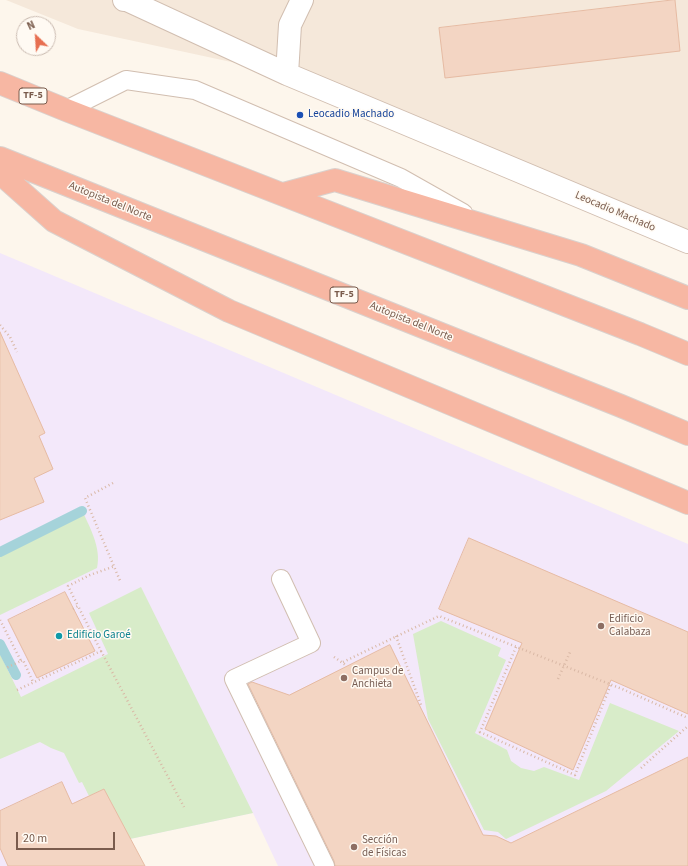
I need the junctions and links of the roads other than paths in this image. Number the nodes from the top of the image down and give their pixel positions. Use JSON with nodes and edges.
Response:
{"nodes":[{"id":1,"x":124,"y":0,"type":"edge"},
{"id":2,"x":128,"y":0,"type":"edge"},
{"id":3,"x":302,"y":0,"type":"edge"},
{"id":4,"x":287,"y":74,"type":"junction"},
{"id":5,"x":0,"y":83,"type":"edge"},
{"id":6,"x":66,"y":110,"type":"junction"},
{"id":7,"x":0,"y":158,"type":"edge"},
{"id":8,"x":0,"y":173,"type":"edge"},
{"id":9,"x":283,"y":194,"type":"junction"},
{"id":10,"x":490,"y":228,"type":"junction"},
{"id":11,"x":688,"y":242,"type":"edge"},
{"id":12,"x":688,"y":298,"type":"edge"},
{"id":13,"x":688,"y":354,"type":"edge"},
{"id":14,"x":688,"y":434,"type":"edge"},
{"id":15,"x":688,"y":504,"type":"edge"},
{"id":16,"x":281,"y":579,"type":"dead end"},
{"id":17,"x":325,"y":866,"type":"edge"}],
"edges":[{"from":1,"to":2,"type":"street","name":"Leocadio Machado"},
{"from":2,"to":4,"type":"street","name":"Leocadio Machado"},
{"from":3,"to":4,"type":"street"},
{"from":4,"to":11,"type":"street","name":"Leocadio Machado"},
{"from":5,"to":6,"type":"highway","number":"TF-5"},
{"from":6,"to":9,"type":"highway","number":"TF-5"},
{"from":6,"to":10,"type":"lane"},
{"from":7,"to":14,"type":"highway","name":"Autopista del Norte","number":"TF-5"},
{"from":8,"to":15,"type":"highway"},
{"from":9,"to":10,"type":"highway"},
{"from":9,"to":13,"type":"highway","number":"TF-5"},
{"from":10,"to":12,"type":"highway"},
{"from":16,"to":17,"type":"lane"}]}
